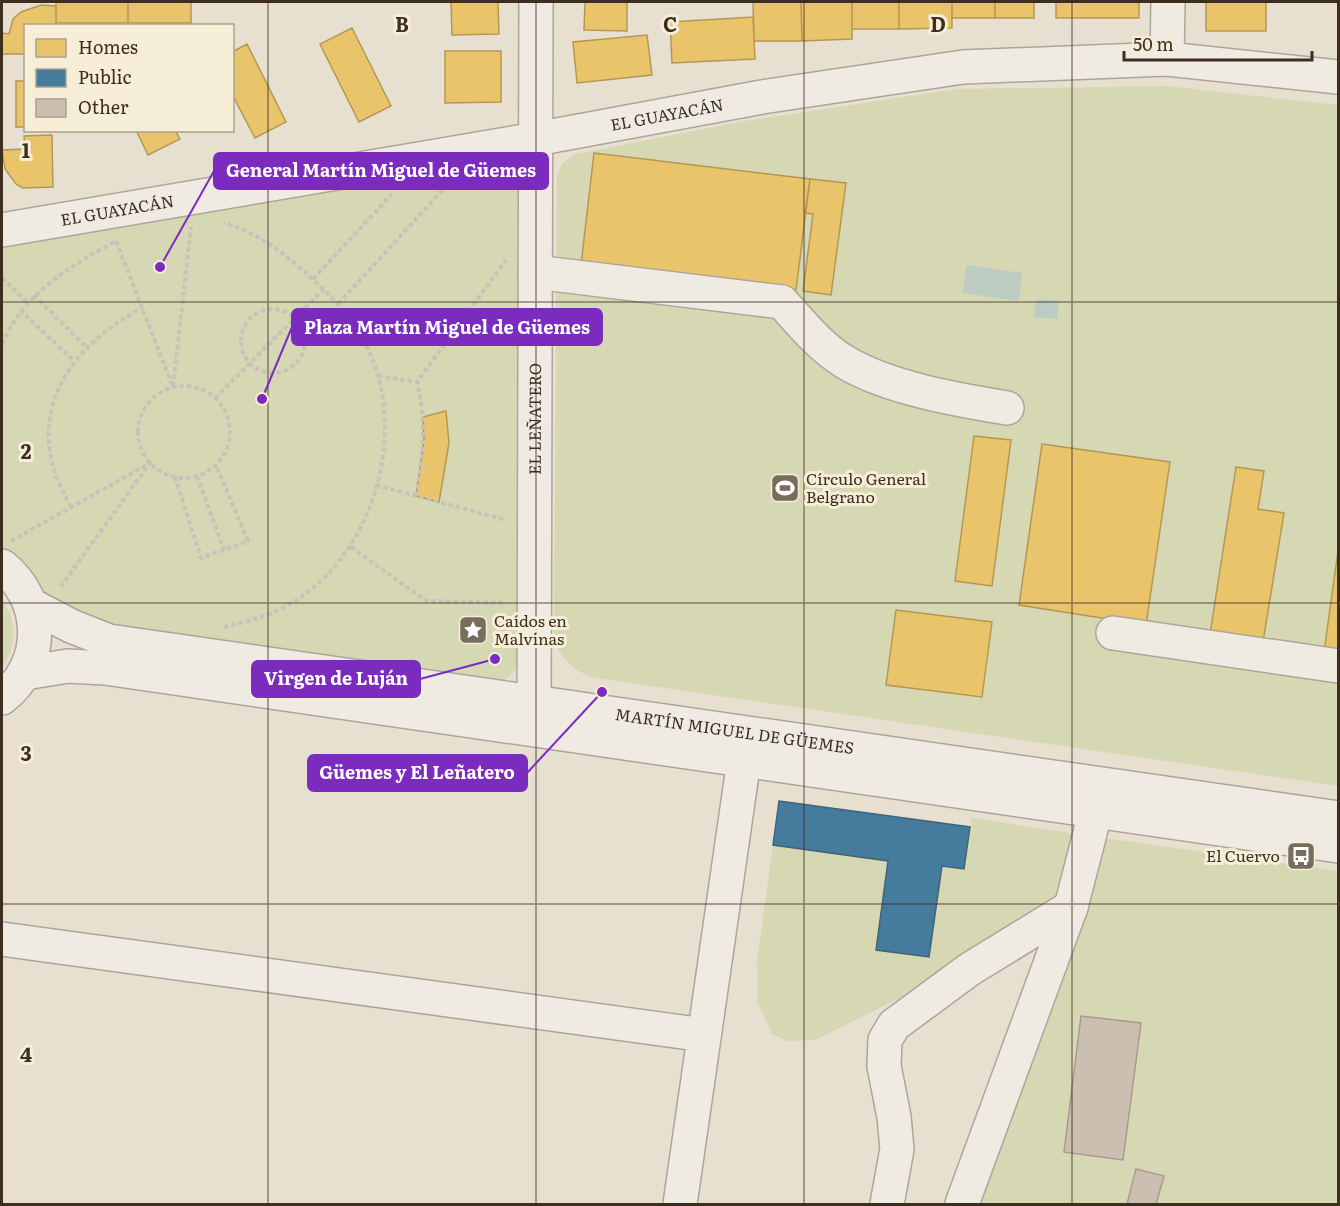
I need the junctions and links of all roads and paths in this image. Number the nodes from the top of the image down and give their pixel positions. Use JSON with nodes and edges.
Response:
{"nodes":[{"id":1,"x":536,"y":2,"type":"edge"},
{"id":2,"x":1168,"y":2,"type":"edge"},
{"id":3,"x":1167,"y":59,"type":"junction"},
{"id":4,"x":1338,"y":77,"type":"edge"},
{"id":5,"x":536,"y":139,"type":"junction"},
{"id":6,"x":442,"y":180,"type":"dead end"},
{"id":7,"x":387,"y":189,"type":"dead end"},
{"id":8,"x":214,"y":220,"type":"dead end"},
{"id":9,"x":183,"y":222,"type":"dead end"},
{"id":10,"x":2,"y":230,"type":"edge"},
{"id":11,"x":125,"y":238,"type":"dead end"},
{"id":12,"x":116,"y":241,"type":"junction"},
{"id":13,"x":521,"y":266,"type":"junction"},
{"id":14,"x":2,"y":278,"type":"edge"},
{"id":15,"x":313,"y":279,"type":"junction"},
{"id":16,"x":324,"y":289,"type":"junction"},
{"id":17,"x":34,"y":295,"type":"junction"},
{"id":18,"x":27,"y":302,"type":"junction"},
{"id":19,"x":338,"y":304,"type":"junction"},
{"id":20,"x":142,"y":308,"type":"junction"},
{"id":21,"x":20,"y":310,"type":"junction"},
{"id":22,"x":295,"y":318,"type":"junction"},
{"id":23,"x":2,"y":344,"type":"edge"},
{"id":24,"x":86,"y":347,"type":"junction"},
{"id":25,"x":74,"y":361,"type":"junction"},
{"id":26,"x":249,"y":363,"type":"junction"},
{"id":27,"x":378,"y":376,"type":"junction"},
{"id":28,"x":417,"y":382,"type":"junction"},
{"id":29,"x":173,"y":387,"type":"junction"},
{"id":30,"x":215,"y":398,"type":"junction"},
{"id":31,"x":1007,"y":408,"type":"dead end"},
{"id":32,"x":150,"y":463,"type":"junction"},
{"id":33,"x":216,"y":465,"type":"junction"},
{"id":34,"x":197,"y":476,"type":"junction"},
{"id":35,"x":175,"y":477,"type":"junction"},
{"id":36,"x":376,"y":485,"type":"junction"},
{"id":37,"x":417,"y":496,"type":"junction"},
{"id":38,"x":71,"y":507,"type":"junction"},
{"id":39,"x":513,"y":522,"type":"dead end"},
{"id":40,"x":351,"y":547,"type":"junction"},
{"id":41,"x":224,"y":549,"type":"junction"},
{"id":42,"x":3,"y":555,"type":"edge"},
{"id":43,"x":513,"y":598,"type":"dead end"},
{"id":44,"x":42,"y":601,"type":"junction"},
{"id":45,"x":215,"y":628,"type":"dead end"},
{"id":46,"x":1113,"y":633,"type":"dead end"},
{"id":47,"x":1338,"y":666,"type":"edge"},
{"id":48,"x":25,"y":673,"type":"junction"},
{"id":49,"x":2,"y":698,"type":"edge"},
{"id":50,"x":533,"y":716,"type":"junction"},
{"id":51,"x":744,"y":760,"type":"junction"},
{"id":52,"x":1096,"y":810,"type":"junction"},
{"id":53,"x":1338,"y":818,"type":"edge"},
{"id":54,"x":1338,"y":846,"type":"edge"},
{"id":55,"x":1071,"y":907,"type":"junction"},
{"id":56,"x":2,"y":939,"type":"edge"},
{"id":57,"x":704,"y":1035,"type":"junction"},
{"id":58,"x":680,"y":1204,"type":"edge"},
{"id":59,"x":887,"y":1204,"type":"edge"},
{"id":60,"x":962,"y":1204,"type":"edge"}],
"edges":[{"from":1,"to":5,"type":"street","name":"EL LEÑATERO"},
{"from":2,"to":3,"type":"street"},
{"from":3,"to":4,"type":"street","name":"EL GUAYACÁN"},
{"from":3,"to":5,"type":"street","name":"EL GUAYACÁN"},
{"from":5,"to":10,"type":"street","name":"EL GUAYACÁN"},
{"from":5,"to":13,"type":"street","name":"EL LEÑATERO"},
{"from":6,"to":19,"type":"path"},
{"from":7,"to":15,"type":"path"},
{"from":8,"to":15,"type":"path"},
{"from":9,"to":29,"type":"path"},
{"from":11,"to":12,"type":"path"},
{"from":12,"to":17,"type":"path"},
{"from":12,"to":20,"type":"path"},
{"from":13,"to":28,"type":"path"},
{"from":13,"to":31,"type":"street"},
{"from":13,"to":50,"type":"street","name":"EL LEÑATERO"},
{"from":14,"to":18,"type":"path"},
{"from":15,"to":16,"type":"path"},
{"from":16,"to":19,"type":"path"},
{"from":16,"to":22,"type":"path"},
{"from":17,"to":18,"type":"path"},
{"from":17,"to":24,"type":"path"},
{"from":18,"to":21,"type":"path"},
{"from":19,"to":27,"type":"path"},
{"from":20,"to":24,"type":"path"},
{"from":20,"to":29,"type":"path"},
{"from":21,"to":23,"type":"path"},
{"from":21,"to":25,"type":"path"},
{"from":22,"to":26,"type":"path"},
{"from":22,"to":26,"type":"path"},
{"from":22,"to":26,"type":"path"},
{"from":24,"to":25,"type":"path"},
{"from":25,"to":38,"type":"path"},
{"from":26,"to":30,"type":"path"},
{"from":27,"to":28,"type":"path"},
{"from":27,"to":36,"type":"path"},
{"from":28,"to":37,"type":"path"},
{"from":29,"to":30,"type":"path"},
{"from":29,"to":32,"type":"path"},
{"from":30,"to":33,"type":"path"},
{"from":32,"to":35,"type":"path"},
{"from":32,"to":38,"type":"path"},
{"from":32,"to":44,"type":"path"},
{"from":33,"to":34,"type":"path"},
{"from":33,"to":41,"type":"path"},
{"from":34,"to":35,"type":"path"},
{"from":34,"to":41,"type":"path"},
{"from":35,"to":41,"type":"path"},
{"from":36,"to":37,"type":"path"},
{"from":36,"to":40,"type":"path"},
{"from":37,"to":39,"type":"path"},
{"from":38,"to":42,"type":"path"},
{"from":40,"to":43,"type":"path"},
{"from":40,"to":45,"type":"path"},
{"from":42,"to":44,"type":"street"},
{"from":44,"to":48,"type":"street"},
{"from":44,"to":50,"type":"street","name":"MARTÍN MIGUEL DE GÜEMES"},
{"from":46,"to":47,"type":"street"},
{"from":48,"to":49,"type":"street"},
{"from":48,"to":50,"type":"street","name":"MARTÍN MIGUEL DE GÜEMES"},
{"from":50,"to":51,"type":"street","name":"MARTÍN MIGUEL DE GÜEMES"},
{"from":50,"to":53,"type":"street","name":"MARTÍN MIGUEL DE GÜEMES"},
{"from":51,"to":52,"type":"street","name":"MARTÍN MIGUEL DE GÜEMES"},
{"from":51,"to":57,"type":"street"},
{"from":52,"to":54,"type":"street","name":"MARTÍN MIGUEL DE GÜEMES"},
{"from":52,"to":55,"type":"street"},
{"from":55,"to":59,"type":"street"},
{"from":55,"to":60,"type":"street"},
{"from":56,"to":57,"type":"street"},
{"from":57,"to":58,"type":"street"}]}
